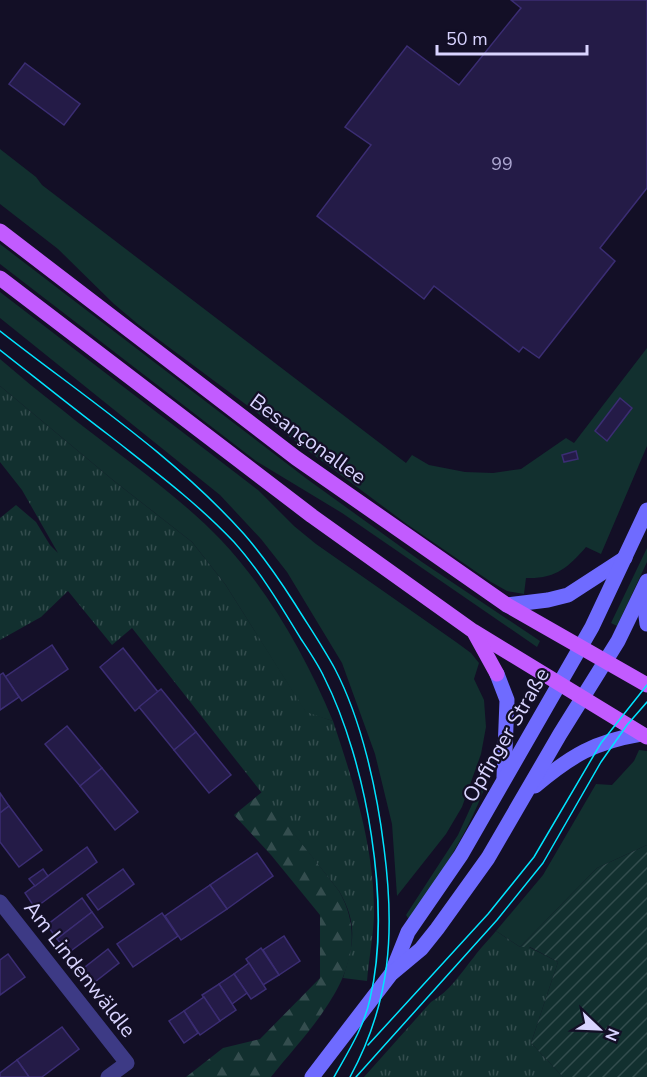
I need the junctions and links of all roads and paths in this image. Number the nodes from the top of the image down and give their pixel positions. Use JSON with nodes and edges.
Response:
{"nodes":[{"id":1,"x":0,"y":231,"type":"edge"},
{"id":2,"x":0,"y":278,"type":"edge"},
{"id":3,"x":647,"y":510,"type":"edge"},
{"id":4,"x":625,"y":558,"type":"junction"},
{"id":5,"x":645,"y":586,"type":"edge"},
{"id":6,"x":507,"y":605,"type":"junction"},
{"id":7,"x":647,"y":624,"type":"edge"},
{"id":8,"x":473,"y":631,"type":"junction"},
{"id":9,"x":580,"y":648,"type":"junction"},
{"id":10,"x":605,"y":662,"type":"junction"},
{"id":11,"x":497,"y":674,"type":"joint"},
{"id":12,"x":558,"y":684,"type":"junction"},
{"id":13,"x":647,"y":685,"type":"edge"},
{"id":14,"x":582,"y":699,"type":"junction"},
{"id":15,"x":644,"y":736,"type":"edge"},
{"id":16,"x":503,"y":783,"type":"junction"},
{"id":17,"x":526,"y":794,"type":"junction"},
{"id":18,"x":0,"y":902,"type":"edge"},
{"id":19,"x":391,"y":974,"type":"junction"},
{"id":20,"x":108,"y":1077,"type":"edge"},
{"id":21,"x":312,"y":1077,"type":"edge"}],
"edges":[{"from":1,"to":6,"type":"main road","name":"Besançonallee"},
{"from":2,"to":8,"type":"main road"},
{"from":3,"to":4,"type":"street","name":"Opfinger Straße"},
{"from":4,"to":6,"type":"street"},
{"from":4,"to":9,"type":"street","name":"Opfinger Straße"},
{"from":5,"to":7,"type":"street"},
{"from":5,"to":10,"type":"street","name":"Opfinger Straße"},
{"from":6,"to":9,"type":"main road","name":"Besançonallee"},
{"from":8,"to":11,"type":"main road"},
{"from":8,"to":12,"type":"main road"},
{"from":9,"to":10,"type":"main road","name":"Besançonallee"},
{"from":9,"to":12,"type":"street","name":"Opfinger Straße"},
{"from":10,"to":13,"type":"main road","name":"Besançonallee"},
{"from":10,"to":14,"type":"street","name":"Opfinger Straße"},
{"from":11,"to":16,"type":"street"},
{"from":12,"to":14,"type":"main road"},
{"from":12,"to":16,"type":"street","name":"Opfinger Straße"},
{"from":14,"to":15,"type":"main road"},
{"from":14,"to":17,"type":"street","name":"Opfinger Straße"},
{"from":15,"to":17,"type":"street"},
{"from":16,"to":19,"type":"street","name":"Opfinger Straße"},
{"from":17,"to":19,"type":"street","name":"Opfinger Straße"},
{"from":18,"to":20,"type":"street","name":"Am Lindenwäldle"},
{"from":19,"to":21,"type":"street","name":"Opfinger Straße"}]}
